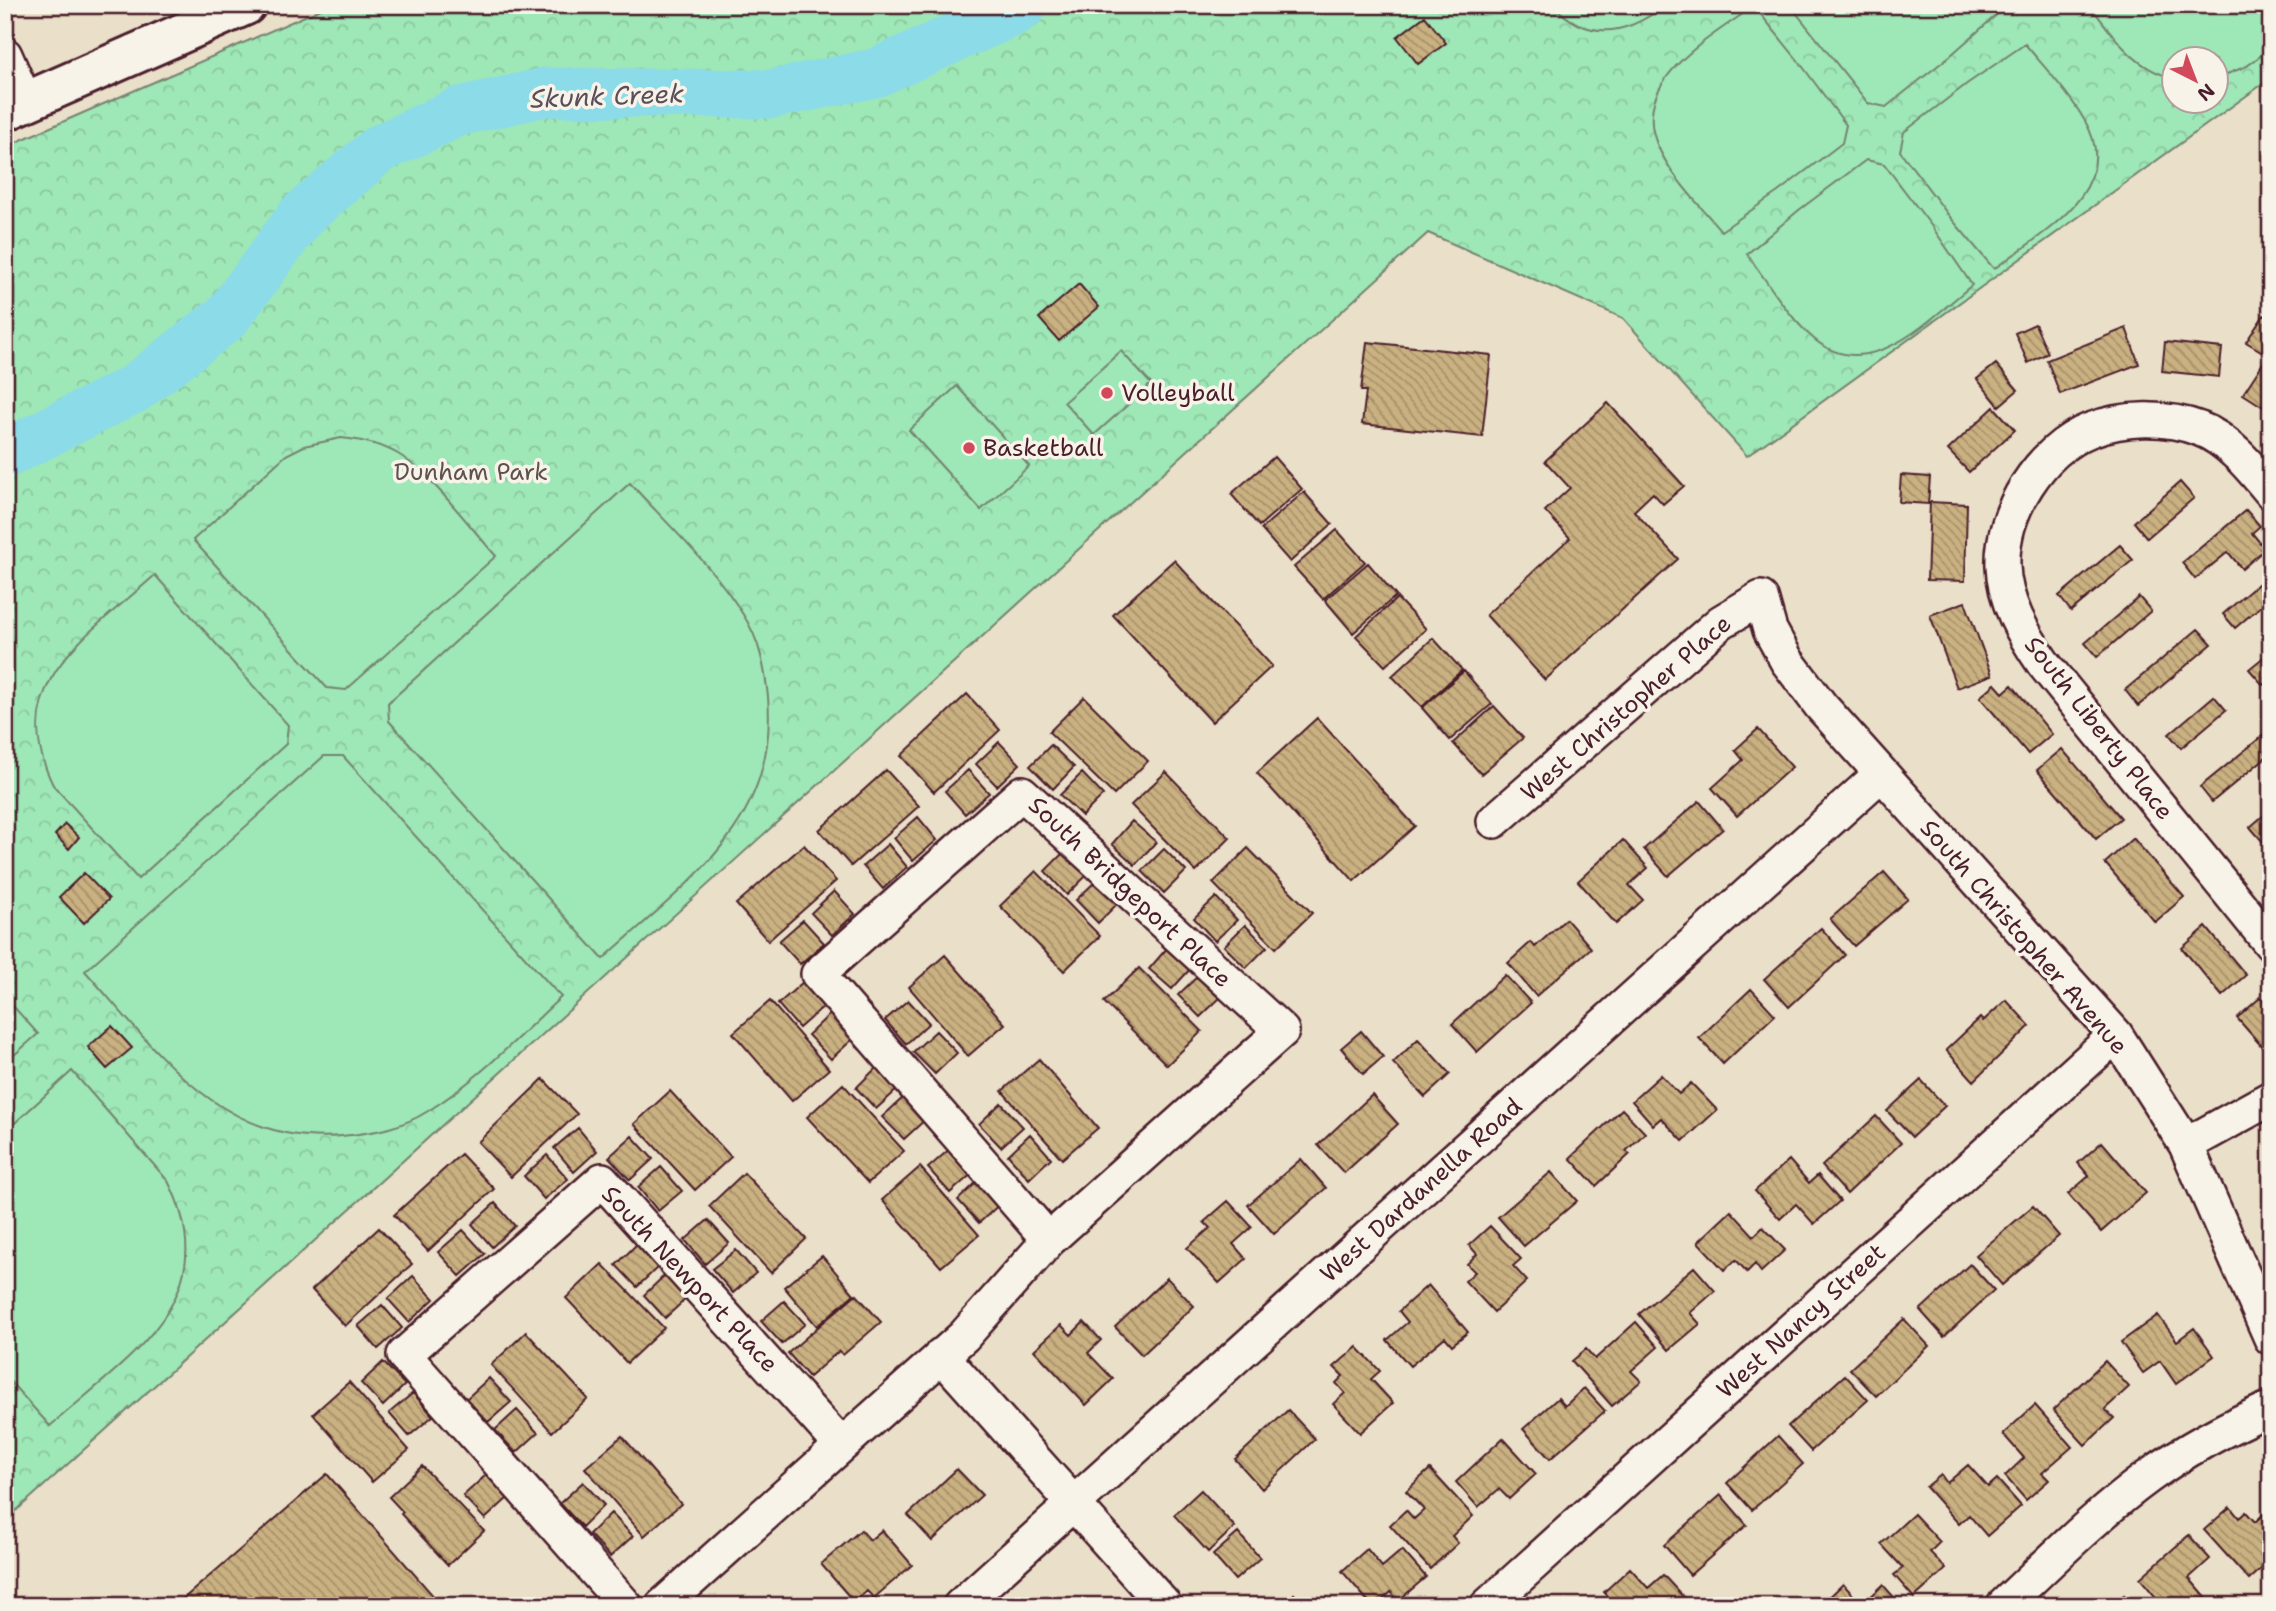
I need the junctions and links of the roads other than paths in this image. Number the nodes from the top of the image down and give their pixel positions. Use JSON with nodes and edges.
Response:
{"nodes":[{"id":1,"x":246,"y":5,"type":"edge"},
{"id":2,"x":5,"y":55,"type":"edge"},
{"id":3,"x":16,"y":107,"type":"edge"},
{"id":4,"x":2271,"y":492,"type":"edge"},
{"id":5,"x":1761,"y":598,"type":"joint"},
{"id":6,"x":1881,"y":774,"type":"junction"},
{"id":7,"x":1494,"y":821,"type":"dead end"},
{"id":8,"x":2271,"y":944,"type":"edge"},
{"id":9,"x":2116,"y":1035,"type":"junction"},
{"id":10,"x":2271,"y":1098,"type":"edge"},
{"id":11,"x":2186,"y":1145,"type":"junction"},
{"id":12,"x":1049,"y":1240,"type":"junction"},
{"id":13,"x":2271,"y":1338,"type":"edge"},
{"id":14,"x":941,"y":1355,"type":"junction"},
{"id":15,"x":2271,"y":1408,"type":"edge"},
{"id":16,"x":841,"y":1445,"type":"junction"},
{"id":17,"x":1073,"y":1503,"type":"junction"},
{"id":18,"x":626,"y":1606,"type":"edge"},
{"id":19,"x":662,"y":1606,"type":"edge"},
{"id":20,"x":960,"y":1606,"type":"edge"},
{"id":21,"x":1166,"y":1606,"type":"edge"},
{"id":22,"x":1487,"y":1606,"type":"edge"},
{"id":23,"x":2003,"y":1606,"type":"edge"}],
"edges":[{"from":1,"to":3,"type":"street"},
{"from":2,"to":3,"type":"street"},
{"from":4,"to":8,"type":"street","name":"South Liberty Place"},
{"from":5,"to":6,"type":"street","name":"South Christopher Avenue"},
{"from":5,"to":7,"type":"street","name":"West Christopher Place"},
{"from":6,"to":9,"type":"street","name":"South Christopher Avenue"},
{"from":6,"to":17,"type":"street","name":"West Dardanella Road"},
{"from":9,"to":11,"type":"street","name":"South Christopher Avenue"},
{"from":9,"to":22,"type":"street","name":"West Nancy Street"},
{"from":10,"to":11,"type":"street"},
{"from":11,"to":13,"type":"street","name":"South Christopher Avenue"},
{"from":12,"to":12,"type":"street","name":"South Bridgeport Place"},
{"from":12,"to":14,"type":"street","name":"South Bridgeport Place"},
{"from":14,"to":16,"type":"street"},
{"from":14,"to":17,"type":"street"},
{"from":15,"to":23,"type":"street"},
{"from":16,"to":18,"type":"street","name":"South Newport Place"},
{"from":16,"to":19,"type":"street"},
{"from":17,"to":20,"type":"street","name":"West Dardanella Road"},
{"from":17,"to":21,"type":"street"}]}
